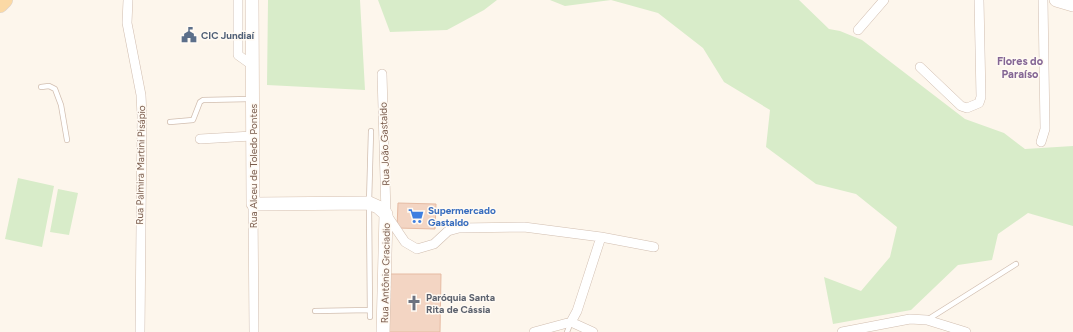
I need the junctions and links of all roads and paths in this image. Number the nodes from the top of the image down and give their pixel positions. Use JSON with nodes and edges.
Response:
{"nodes":[{"id":1,"x":5,"y":0,"type":"edge"},
{"id":2,"x":128,"y":0,"type":"edge"},
{"id":3,"x":238,"y":0,"type":"edge"},
{"id":4,"x":252,"y":0,"type":"edge"},
{"id":5,"x":884,"y":0,"type":"edge"},
{"id":6,"x":979,"y":0,"type":"edge"},
{"id":7,"x":1043,"y":0,"type":"edge"},
{"id":8,"x":1056,"y":0,"type":"edge"},
{"id":9,"x":0,"y":5,"type":"edge"},
{"id":10,"x":1073,"y":5,"type":"edge"},
{"id":11,"x":858,"y":30,"type":"dead end"},
{"id":12,"x":252,"y":65,"type":"junction"},
{"id":13,"x":920,"y":67,"type":"dead end"},
{"id":14,"x":382,"y":74,"type":"dead end"},
{"id":15,"x":41,"y":87,"type":"dead end"},
{"id":16,"x":252,"y":99,"type":"junction"},
{"id":17,"x":170,"y":122,"type":"dead end"},
{"id":18,"x":371,"y":131,"type":"dead end"},
{"id":19,"x":252,"y":136,"type":"junction"},
{"id":20,"x":200,"y":139,"type":"dead end"},
{"id":21,"x":67,"y":140,"type":"dead end"},
{"id":22,"x":1041,"y":142,"type":"dead end"},
{"id":23,"x":369,"y":203,"type":"junction"},
{"id":24,"x":253,"y":204,"type":"junction"},
{"id":25,"x":386,"y":214,"type":"junction"},
{"id":26,"x":601,"y":237,"type":"junction"},
{"id":27,"x":654,"y":247,"type":"dead end"},
{"id":28,"x":1016,"y":264,"type":"dead end"},
{"id":29,"x":370,"y":310,"type":"junction"},
{"id":30,"x":315,"y":311,"type":"dead end"},
{"id":31,"x":370,"y":317,"type":"dead end"},
{"id":32,"x":927,"y":320,"type":"junction"},
{"id":33,"x":571,"y":322,"type":"junction"},
{"id":34,"x":140,"y":332,"type":"edge"},
{"id":35,"x":254,"y":332,"type":"edge"},
{"id":36,"x":384,"y":332,"type":"edge"},
{"id":37,"x":534,"y":332,"type":"edge"},
{"id":38,"x":567,"y":332,"type":"edge"},
{"id":39,"x":593,"y":332,"type":"edge"},
{"id":40,"x":842,"y":332,"type":"edge"},
{"id":41,"x":966,"y":332,"type":"edge"}],
"edges":[{"from":1,"to":9,"type":"main road"},
{"from":2,"to":34,"type":"street","name":"Rua Palmira Martini Pisápio"},
{"from":3,"to":12,"type":"street"},
{"from":4,"to":12,"type":"main road","name":"Rua Alceu de Toledo Pontes"},
{"from":5,"to":11,"type":"street"},
{"from":6,"to":13,"type":"street"},
{"from":7,"to":22,"type":"street"},
{"from":8,"to":10,"type":"main road"},
{"from":12,"to":16,"type":"main road","name":"Rua Alceu de Toledo Pontes"},
{"from":14,"to":25,"type":"street","name":"Rua João Gastaldo"},
{"from":15,"to":21,"type":"lane"},
{"from":16,"to":17,"type":"lane"},
{"from":16,"to":19,"type":"main road","name":"Rua Alceu de Toledo Pontes"},
{"from":18,"to":23,"type":"lane"},
{"from":19,"to":20,"type":"street"},
{"from":19,"to":24,"type":"main road","name":"Rua Alceu de Toledo Pontes"},
{"from":23,"to":24,"type":"main road"},
{"from":23,"to":25,"type":"main road"},
{"from":23,"to":29,"type":"lane"},
{"from":24,"to":35,"type":"street","name":"Rua Alceu de Toledo Pontes"},
{"from":25,"to":26,"type":"street"},
{"from":25,"to":36,"type":"main road","name":"Rua Antônio Graciadio"},
{"from":26,"to":27,"type":"street"},
{"from":26,"to":33,"type":"street"},
{"from":28,"to":32,"type":"lane"},
{"from":29,"to":30,"type":"lane"},
{"from":29,"to":31,"type":"lane"},
{"from":32,"to":40,"type":"street"},
{"from":32,"to":41,"type":"street"},
{"from":33,"to":37,"type":"street"},
{"from":33,"to":38,"type":"lane"},
{"from":33,"to":39,"type":"street"}]}
